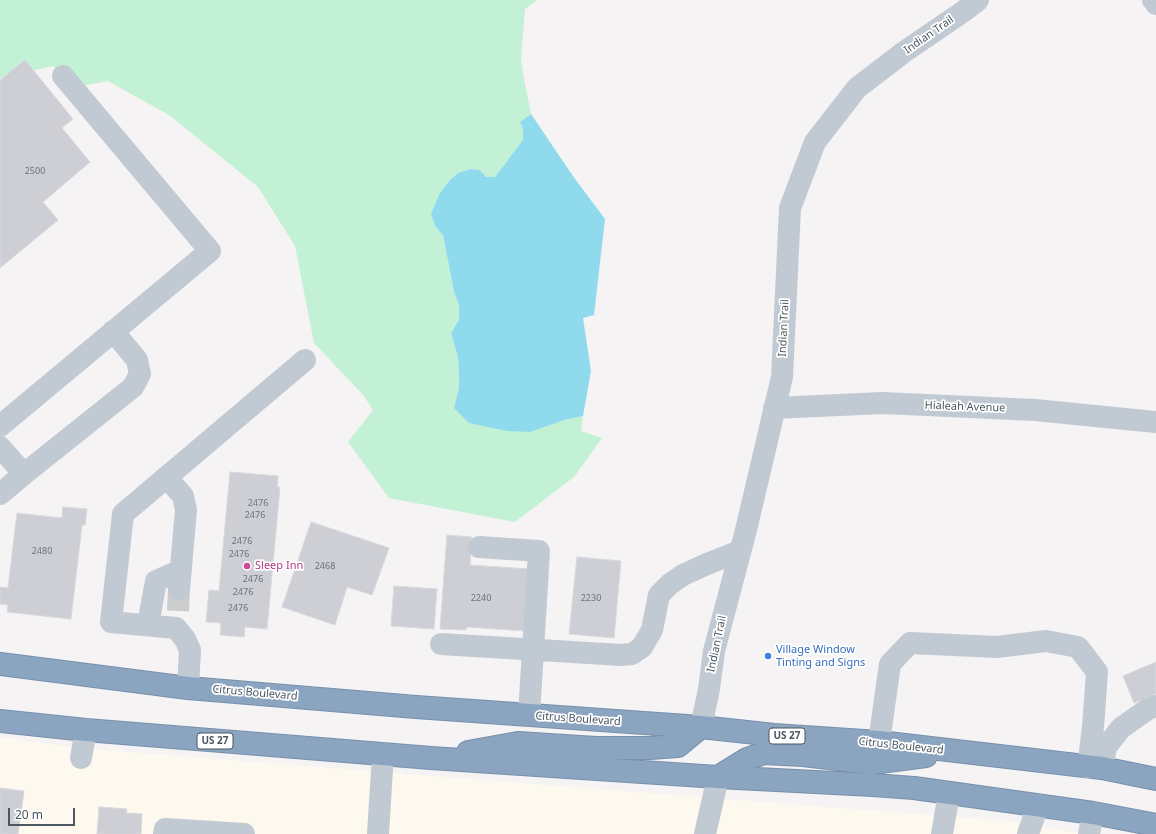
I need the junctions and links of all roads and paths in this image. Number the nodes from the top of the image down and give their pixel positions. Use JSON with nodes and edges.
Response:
{"nodes":[{"id":1,"x":978,"y":0,"type":"edge"},
{"id":2,"x":1153,"y":0,"type":"edge"},
{"id":3,"x":1156,"y":4,"type":"edge"},
{"id":4,"x":63,"y":76,"type":"dead end"},
{"id":5,"x":113,"y":331,"type":"junction"},
{"id":6,"x":305,"y":360,"type":"dead end"},
{"id":7,"x":774,"y":408,"type":"junction"},
{"id":8,"x":1156,"y":422,"type":"edge"},
{"id":9,"x":0,"y":426,"type":"edge"},
{"id":10,"x":0,"y":447,"type":"edge"},
{"id":11,"x":24,"y":474,"type":"junction"},
{"id":12,"x":166,"y":477,"type":"junction"},
{"id":13,"x":0,"y":494,"type":"edge"},
{"id":14,"x":479,"y":547,"type":"dead end"},
{"id":15,"x":740,"y":551,"type":"junction"},
{"id":16,"x":148,"y":626,"type":"junction"},
{"id":17,"x":441,"y":644,"type":"dead end"},
{"id":18,"x":532,"y":650,"type":"junction"},
{"id":19,"x":0,"y":664,"type":"edge"},
{"id":20,"x":188,"y":688,"type":"junction"},
{"id":21,"x":1156,"y":706,"type":"edge"},
{"id":22,"x":528,"y":715,"type":"junction"},
{"id":23,"x":0,"y":721,"type":"edge"},
{"id":24,"x":700,"y":726,"type":"junction"},
{"id":25,"x":86,"y":730,"type":"junction"},
{"id":26,"x":879,"y":742,"type":"junction"},
{"id":27,"x":958,"y":751,"type":"junction"},
{"id":28,"x":383,"y":754,"type":"junction"},
{"id":29,"x":81,"y":758,"type":"dead end"},
{"id":30,"x":431,"y":758,"type":"junction"},
{"id":31,"x":1095,"y":768,"type":"junction"},
{"id":32,"x":718,"y":777,"type":"junction"},
{"id":33,"x":1156,"y":779,"type":"edge"},
{"id":34,"x":949,"y":793,"type":"junction"},
{"id":35,"x":1038,"y":805,"type":"junction"},
{"id":36,"x":1091,"y":824,"type":"edge"},
{"id":37,"x":1156,"y":825,"type":"edge"},
{"id":38,"x":164,"y":834,"type":"edge"},
{"id":39,"x":244,"y":834,"type":"edge"},
{"id":40,"x":378,"y":834,"type":"edge"},
{"id":41,"x":705,"y":834,"type":"edge"},
{"id":42,"x":942,"y":834,"type":"edge"},
{"id":43,"x":1028,"y":834,"type":"edge"}],
"edges":[{"from":1,"to":7,"type":"street","name":"Indian Trail"},
{"from":2,"to":3,"type":"street"},
{"from":4,"to":5,"type":"street"},
{"from":5,"to":9,"type":"street"},
{"from":5,"to":11,"type":"street"},
{"from":6,"to":12,"type":"street"},
{"from":7,"to":8,"type":"street","name":"Hialeah Avenue"},
{"from":7,"to":15,"type":"street","name":"Indian Trail"},
{"from":10,"to":11,"type":"street"},
{"from":11,"to":13,"type":"street"},
{"from":12,"to":16,"type":"street"},
{"from":12,"to":16,"type":"street"},
{"from":14,"to":18,"type":"street"},
{"from":15,"to":18,"type":"street"},
{"from":15,"to":24,"type":"street","name":"Indian Trail"},
{"from":16,"to":20,"type":"street"},
{"from":17,"to":18,"type":"street"},
{"from":18,"to":22,"type":"street"},
{"from":19,"to":20,"type":"highway","name":"Citrus Boulevard","number":"US 27"},
{"from":20,"to":22,"type":"highway","name":"Citrus Boulevard","number":"US 27"},
{"from":21,"to":31,"type":"street"},
{"from":22,"to":24,"type":"highway","name":"Citrus Boulevard","number":"US 27"},
{"from":23,"to":25,"type":"highway","number":"US 27"},
{"from":24,"to":26,"type":"highway","name":"Citrus Boulevard","number":"US 27"},
{"from":24,"to":30,"type":"highway"},
{"from":25,"to":28,"type":"highway","number":"US 27"},
{"from":25,"to":29,"type":"street"},
{"from":26,"to":27,"type":"highway","name":"Citrus Boulevard","number":"US 27"},
{"from":26,"to":31,"type":"street"},
{"from":27,"to":31,"type":"highway","name":"Citrus Boulevard","number":"US 27"},
{"from":27,"to":32,"type":"highway"},
{"from":28,"to":30,"type":"highway","number":"US 27"},
{"from":28,"to":40,"type":"street"},
{"from":30,"to":32,"type":"highway","number":"US 27"},
{"from":31,"to":33,"type":"highway","name":"Citrus Boulevard","number":"US 27"},
{"from":32,"to":34,"type":"highway","number":"US 27"},
{"from":32,"to":41,"type":"street"},
{"from":34,"to":35,"type":"highway","number":"US 27"},
{"from":34,"to":42,"type":"street"},
{"from":35,"to":36,"type":"highway","number":"US 27"},
{"from":35,"to":43,"type":"street"},
{"from":36,"to":37,"type":"highway","number":"US 27"},
{"from":38,"to":39,"type":"street"}]}
